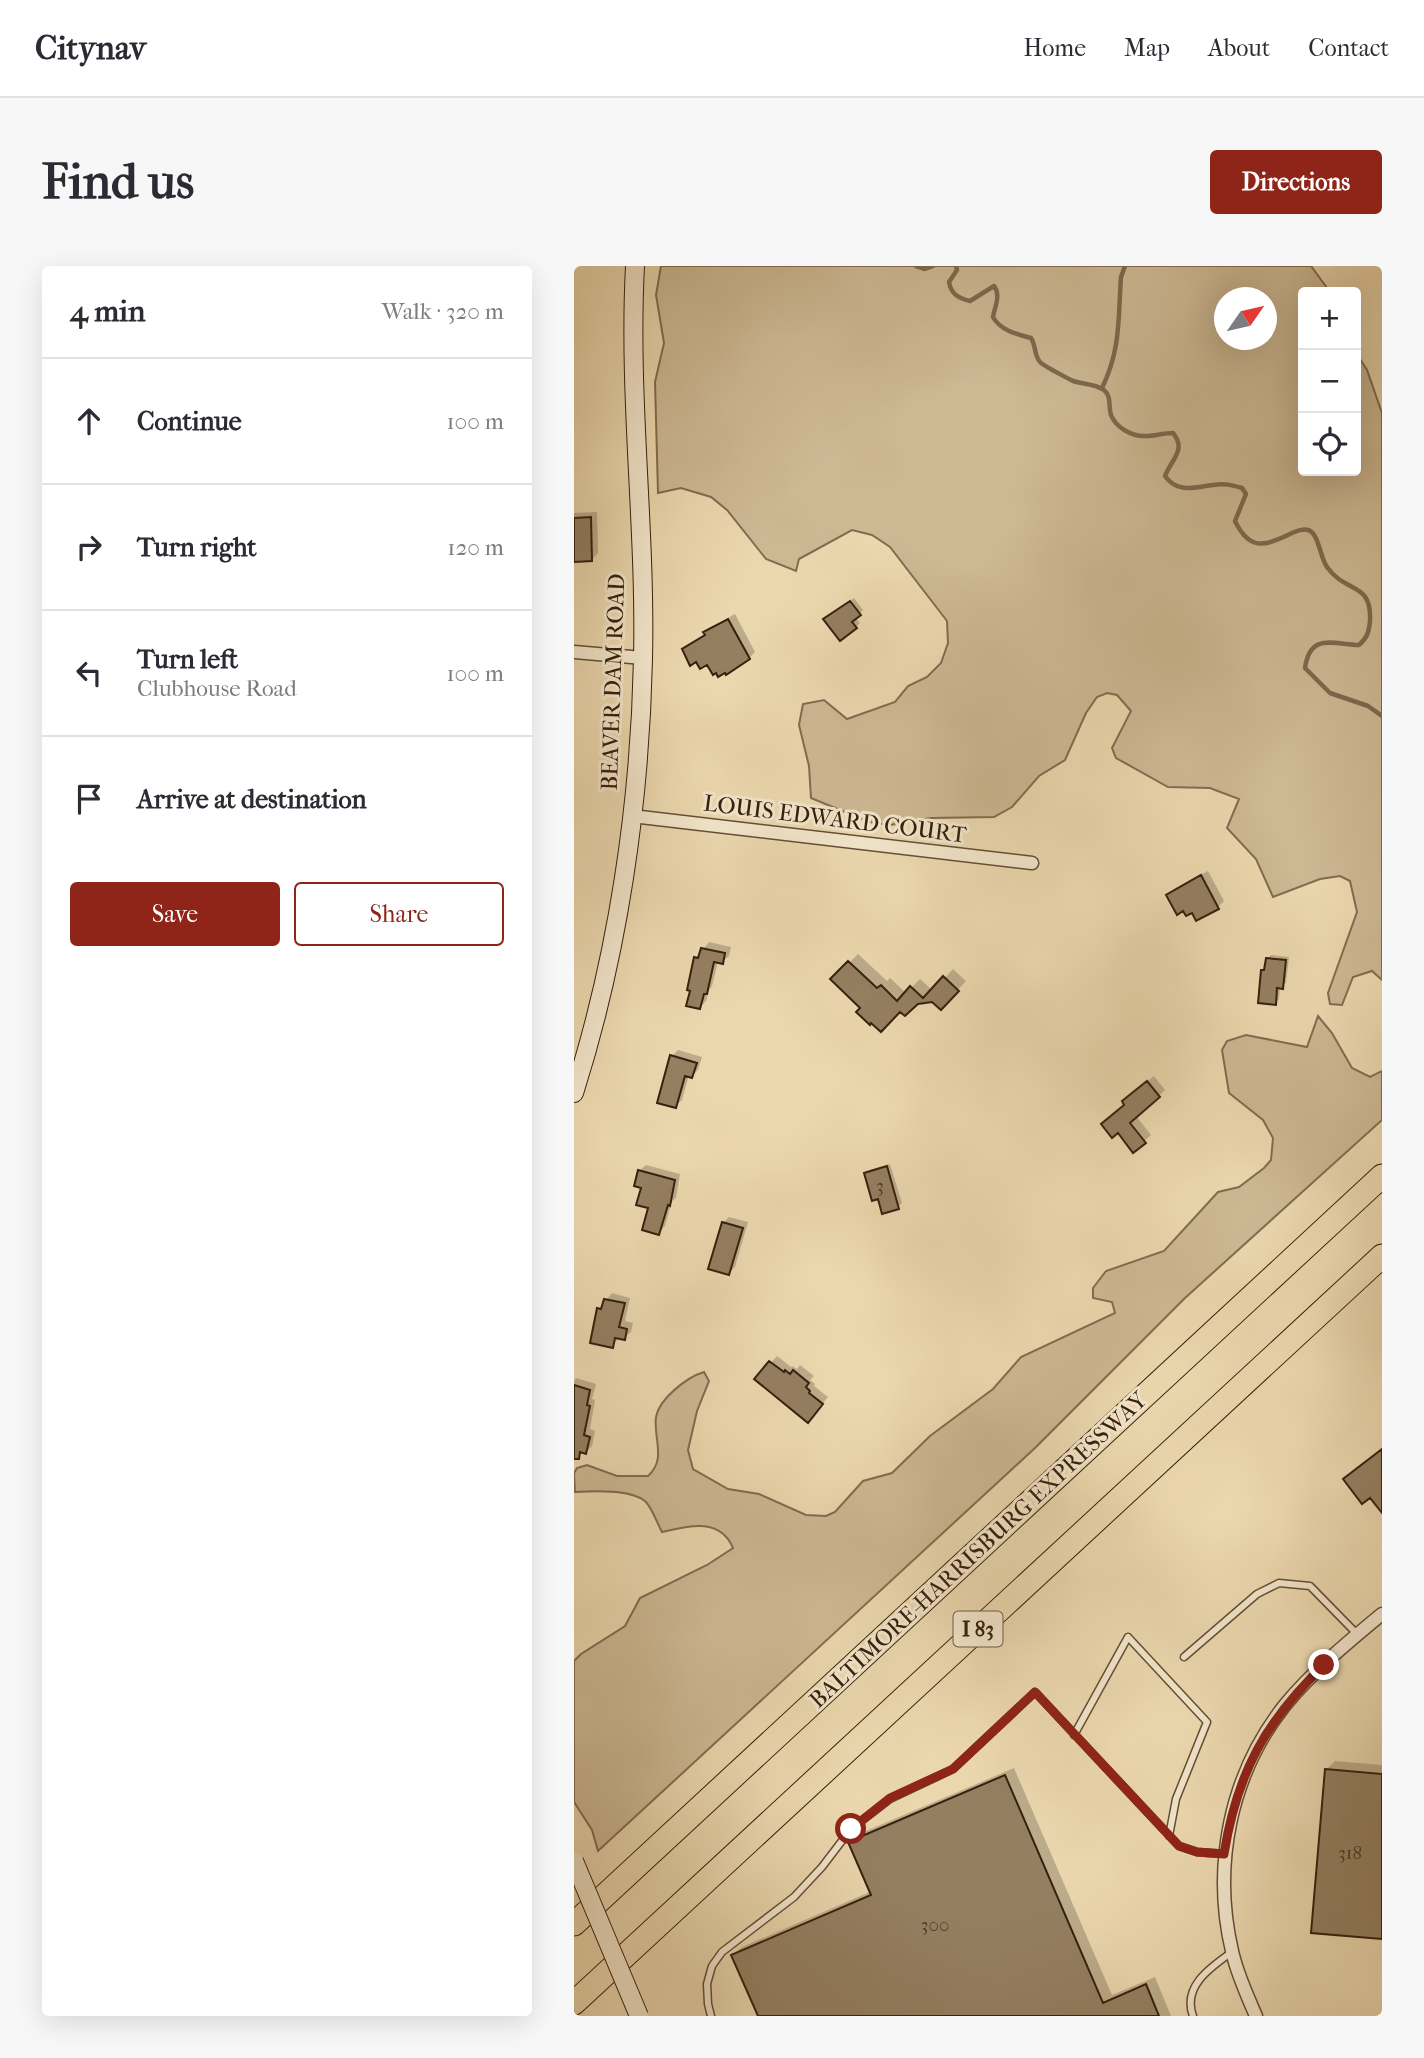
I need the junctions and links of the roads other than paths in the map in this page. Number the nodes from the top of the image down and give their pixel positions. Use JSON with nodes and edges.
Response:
{"nodes":[{"id":1,"x":635,"y":266,"type":"edge"},
{"id":2,"x":574,"y":652,"type":"edge"},
{"id":3,"x":643,"y":658,"type":"junction"},
{"id":4,"x":632,"y":816,"type":"junction"},
{"id":5,"x":1032,"y":863,"type":"dead end"},
{"id":6,"x":574,"y":1093,"type":"edge"},
{"id":7,"x":1382,"y":1176,"type":"edge"},
{"id":8,"x":1382,"y":1256,"type":"edge"},
{"id":9,"x":1382,"y":1615,"type":"edge"},
{"id":10,"x":1358,"y":1635,"type":"junction"},
{"id":11,"x":1184,"y":1657,"type":"dead end"},
{"id":12,"x":1074,"y":1735,"type":"junction"},
{"id":13,"x":1169,"y":1836,"type":"junction"},
{"id":14,"x":1224,"y":1854,"type":"junction"},
{"id":15,"x":574,"y":1861,"type":"edge"},
{"id":16,"x":574,"y":1924,"type":"edge"},
{"id":17,"x":1232,"y":1952,"type":"junction"},
{"id":18,"x":574,"y":2003,"type":"edge"},
{"id":19,"x":639,"y":2016,"type":"edge"},
{"id":20,"x":711,"y":2016,"type":"edge"},
{"id":21,"x":1193,"y":2016,"type":"edge"},
{"id":22,"x":1256,"y":2016,"type":"edge"}],
"edges":[{"from":1,"to":3,"type":"street","name":"BEAVER DAM ROAD"},
{"from":2,"to":3,"type":"street"},
{"from":3,"to":4,"type":"street","name":"BEAVER DAM ROAD"},
{"from":4,"to":5,"type":"street","name":"LOUIS EDWARD COURT"},
{"from":4,"to":6,"type":"street","name":"BEAVER DAM ROAD"},
{"from":7,"to":16,"type":"highway","name":"BALTIMORE-HARRISBURG EXPRESSWAY","number":"I 83"},
{"from":8,"to":18,"type":"highway","number":"I 83"},
{"from":9,"to":10,"type":"street"},
{"from":10,"to":11,"type":"lane"},
{"from":10,"to":14,"type":"street"},
{"from":12,"to":13,"type":"lane"},
{"from":12,"to":13,"type":"lane"},
{"from":12,"to":20,"type":"lane"},
{"from":13,"to":14,"type":"lane"},
{"from":14,"to":17,"type":"street"},
{"from":15,"to":19,"type":"street","bridge":true},
{"from":17,"to":21,"type":"lane"},
{"from":17,"to":22,"type":"street"}]}
